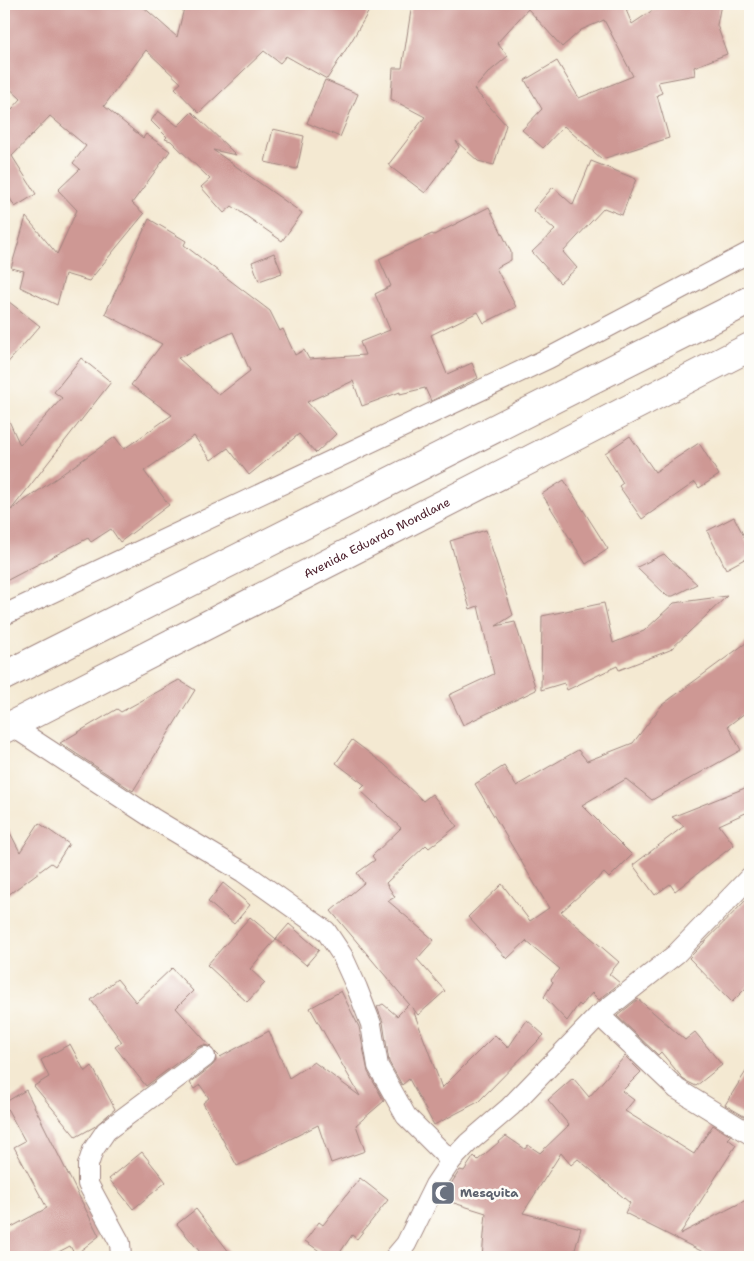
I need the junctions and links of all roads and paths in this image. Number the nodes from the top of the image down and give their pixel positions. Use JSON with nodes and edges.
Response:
{"nodes":[{"id":1,"x":750,"y":252,"type":"edge"},
{"id":2,"x":750,"y":300,"type":"edge"},
{"id":3,"x":750,"y":347,"type":"edge"},
{"id":4,"x":4,"y":616,"type":"edge"},
{"id":5,"x":4,"y":676,"type":"edge"},
{"id":6,"x":8,"y":727,"type":"edge"},
{"id":7,"x":750,"y":877,"type":"edge"},
{"id":8,"x":599,"y":1015,"type":"junction"},
{"id":9,"x":205,"y":1057,"type":"dead end"},
{"id":10,"x":750,"y":1134,"type":"edge"},
{"id":11,"x":451,"y":1161,"type":"junction"},
{"id":12,"x":121,"y":1257,"type":"edge"},
{"id":13,"x":395,"y":1257,"type":"edge"}],
"edges":[{"from":1,"to":4,"type":"street"},
{"from":2,"to":5,"type":"main road"},
{"from":3,"to":6,"type":"main road","name":"Avenida Eduardo Mondlane"},
{"from":6,"to":11,"type":"street"},
{"from":7,"to":8,"type":"street"},
{"from":8,"to":10,"type":"street"},
{"from":8,"to":11,"type":"street"},
{"from":9,"to":12,"type":"street"},
{"from":11,"to":13,"type":"street"}]}
